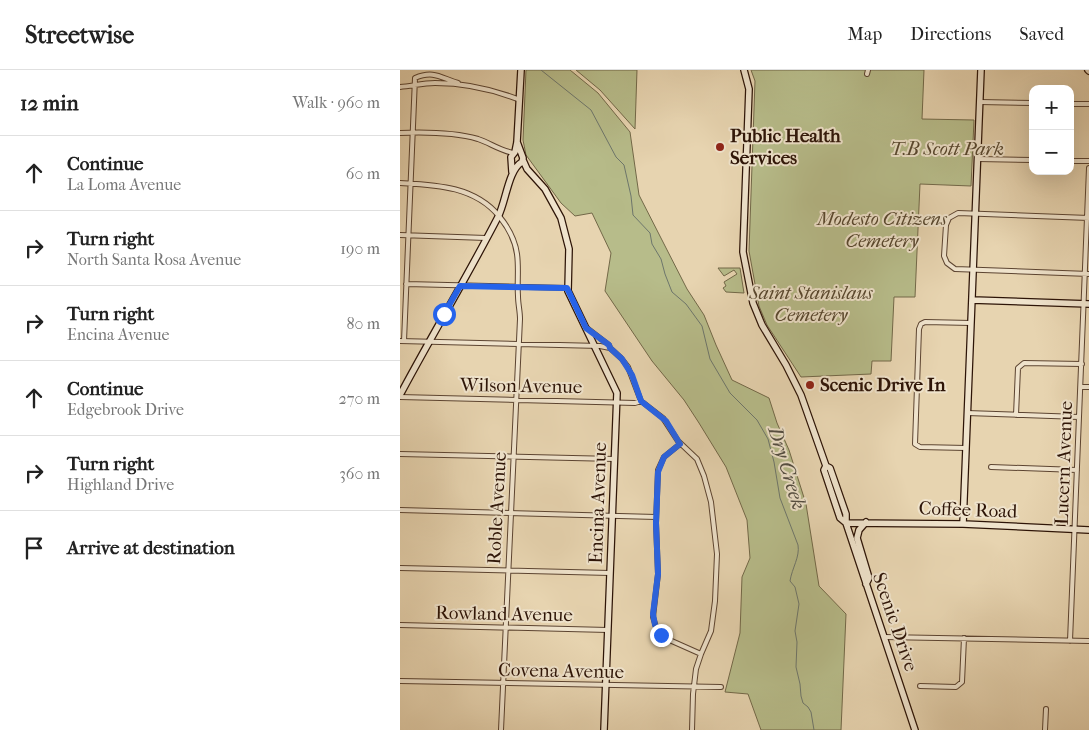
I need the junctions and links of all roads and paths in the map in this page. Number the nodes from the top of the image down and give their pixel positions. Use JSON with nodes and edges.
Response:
{"nodes":[{"id":1,"x":744,"y":70,"type":"edge"},
{"id":2,"x":981,"y":70,"type":"edge"},
{"id":3,"x":520,"y":73,"type":"edge"},
{"id":4,"x":458,"y":83,"type":"junction"},
{"id":5,"x":415,"y":86,"type":"junction"},
{"id":6,"x":400,"y":87,"type":"edge"},
{"id":7,"x":520,"y":100,"type":"junction"},
{"id":8,"x":980,"y":102,"type":"junction"},
{"id":9,"x":1029,"y":103,"type":"edge"},
{"id":10,"x":1074,"y":104,"type":"edge"},
{"id":11,"x":1089,"y":104,"type":"edge"},
{"id":12,"x":413,"y":132,"type":"junction"},
{"id":13,"x":400,"y":133,"type":"edge"},
{"id":14,"x":516,"y":158,"type":"junction"},
{"id":15,"x":978,"y":159,"type":"junction"},
{"id":16,"x":1029,"y":160,"type":"edge"},
{"id":17,"x":1074,"y":161,"type":"edge"},
{"id":18,"x":1089,"y":161,"type":"edge"},
{"id":19,"x":1089,"y":168,"type":"edge"},
{"id":20,"x":400,"y":183,"type":"edge"},
{"id":21,"x":411,"y":184,"type":"junction"},
{"id":22,"x":975,"y":213,"type":"junction"},
{"id":23,"x":499,"y":216,"type":"junction"},
{"id":24,"x":1088,"y":218,"type":"edge"},
{"id":25,"x":400,"y":234,"type":"edge"},
{"id":26,"x":408,"y":235,"type":"junction"},
{"id":27,"x":486,"y":238,"type":"junction"},
{"id":28,"x":973,"y":270,"type":"junction"},
{"id":29,"x":1087,"y":274,"type":"edge"},
{"id":30,"x":406,"y":284,"type":"junction"},
{"id":31,"x":460,"y":286,"type":"junction"},
{"id":32,"x":518,"y":288,"type":"junction"},
{"id":33,"x":567,"y":288,"type":"junction"},
{"id":34,"x":972,"y":300,"type":"junction"},
{"id":35,"x":1087,"y":304,"type":"edge"},
{"id":36,"x":971,"y":323,"type":"junction"},
{"id":37,"x":586,"y":328,"type":"junction"},
{"id":38,"x":1083,"y":332,"type":"junction"},
{"id":39,"x":1089,"y":332,"type":"edge"},
{"id":40,"x":402,"y":341,"type":"edge"},
{"id":41,"x":429,"y":341,"type":"junction"},
{"id":42,"x":519,"y":344,"type":"junction"},
{"id":43,"x":595,"y":345,"type":"junction"},
{"id":44,"x":610,"y":348,"type":"junction"},
{"id":45,"x":1082,"y":364,"type":"junction"},
{"id":46,"x":1081,"y":387,"type":"junction"},
{"id":47,"x":1089,"y":387,"type":"edge"},
{"id":48,"x":400,"y":396,"type":"edge"},
{"id":49,"x":516,"y":400,"type":"junction"},
{"id":50,"x":641,"y":401,"type":"junction"},
{"id":51,"x":617,"y":402,"type":"junction"},
{"id":52,"x":967,"y":414,"type":"junction"},
{"id":53,"x":1016,"y":415,"type":"junction"},
{"id":54,"x":1080,"y":417,"type":"junction"},
{"id":55,"x":680,"y":444,"type":"junction"},
{"id":56,"x":966,"y":448,"type":"junction"},
{"id":57,"x":400,"y":454,"type":"edge"},
{"id":58,"x":513,"y":456,"type":"junction"},
{"id":59,"x":615,"y":460,"type":"junction"},
{"id":60,"x":991,"y":467,"type":"dead end"},
{"id":61,"x":1077,"y":470,"type":"junction"},
{"id":62,"x":400,"y":510,"type":"edge"},
{"id":63,"x":510,"y":513,"type":"junction"},
{"id":64,"x":612,"y":516,"type":"junction"},
{"id":65,"x":656,"y":517,"type":"junction"},
{"id":66,"x":866,"y":522,"type":"junction"},
{"id":67,"x":846,"y":523,"type":"junction"},
{"id":68,"x":963,"y":524,"type":"junction"},
{"id":69,"x":1075,"y":529,"type":"junction"},
{"id":70,"x":1089,"y":530,"type":"edge"},
{"id":71,"x":400,"y":568,"type":"edge"},
{"id":72,"x":508,"y":571,"type":"junction"},
{"id":73,"x":610,"y":573,"type":"junction"},
{"id":74,"x":866,"y":584,"type":"junction"},
{"id":75,"x":400,"y":625,"type":"edge"},
{"id":76,"x":505,"y":627,"type":"junction"},
{"id":77,"x":608,"y":630,"type":"junction"},
{"id":78,"x":884,"y":637,"type":"junction"},
{"id":79,"x":964,"y":638,"type":"junction"},
{"id":80,"x":1070,"y":641,"type":"junction"},
{"id":81,"x":1089,"y":641,"type":"edge"},
{"id":82,"x":701,"y":654,"type":"junction"},
{"id":83,"x":400,"y":681,"type":"edge"},
{"id":84,"x":503,"y":684,"type":"junction"},
{"id":85,"x":606,"y":685,"type":"junction"},
{"id":86,"x":920,"y":686,"type":"dead end"},
{"id":87,"x":694,"y":687,"type":"junction"},
{"id":88,"x":721,"y":688,"type":"dead end"},
{"id":89,"x":1046,"y":710,"type":"dead end"},
{"id":90,"x":501,"y":730,"type":"edge"},
{"id":91,"x":604,"y":730,"type":"edge"},
{"id":92,"x":692,"y":730,"type":"edge"},
{"id":93,"x":915,"y":730,"type":"edge"},
{"id":94,"x":1045,"y":730,"type":"edge"}],
"edges":[{"from":1,"to":67,"type":"main road","name":"Scenic Drive"},
{"from":2,"to":8,"type":"main road"},
{"from":3,"to":7,"type":"main road"},
{"from":4,"to":5,"type":"street"},
{"from":4,"to":5,"type":"street"},
{"from":4,"to":7,"type":"street"},
{"from":5,"to":6,"type":"street"},
{"from":5,"to":12,"type":"street"},
{"from":7,"to":14,"type":"main road"},
{"from":8,"to":9,"type":"street"},
{"from":8,"to":15,"type":"main road"},
{"from":10,"to":11,"type":"street"},
{"from":12,"to":13,"type":"street"},
{"from":12,"to":14,"type":"street"},
{"from":12,"to":21,"type":"street"},
{"from":14,"to":23,"type":"main road"},
{"from":14,"to":33,"type":"main road"},
{"from":15,"to":16,"type":"street"},
{"from":15,"to":22,"type":"main road"},
{"from":17,"to":18,"type":"street"},
{"from":19,"to":24,"type":"street","name":"Lucern Avenue"},
{"from":20,"to":21,"type":"street","name":"Roble Avenue"},
{"from":21,"to":23,"type":"street","name":"Roble Avenue"},
{"from":21,"to":26,"type":"street"},
{"from":22,"to":24,"type":"street"},
{"from":22,"to":28,"type":"main road"},
{"from":22,"to":28,"type":"street"},
{"from":23,"to":27,"type":"main road"},
{"from":23,"to":32,"type":"street","name":"Roble Avenue"},
{"from":24,"to":29,"type":"street","name":"Lucern Avenue"},
{"from":25,"to":26,"type":"street"},
{"from":26,"to":27,"type":"street"},
{"from":26,"to":30,"type":"street"},
{"from":27,"to":31,"type":"main road"},
{"from":28,"to":29,"type":"street"},
{"from":28,"to":34,"type":"main road"},
{"from":29,"to":35,"type":"street","name":"Lucern Avenue"},
{"from":30,"to":31,"type":"street"},
{"from":30,"to":40,"type":"street"},
{"from":31,"to":32,"type":"street"},
{"from":31,"to":41,"type":"main road"},
{"from":32,"to":33,"type":"street"},
{"from":32,"to":42,"type":"street","name":"Roble Avenue"},
{"from":33,"to":37,"type":"main road","name":"Encina Avenue"},
{"from":34,"to":35,"type":"main road"},
{"from":34,"to":36,"type":"main road"},
{"from":35,"to":38,"type":"street","name":"Lucern Avenue"},
{"from":36,"to":52,"type":"main road"},
{"from":36,"to":56,"type":"street"},
{"from":37,"to":43,"type":"main road","name":"Encina Avenue"},
{"from":37,"to":44,"type":"street"},
{"from":38,"to":39,"type":"street"},
{"from":38,"to":45,"type":"street","name":"Lucern Avenue"},
{"from":40,"to":41,"type":"street"},
{"from":41,"to":42,"type":"street"},
{"from":41,"to":48,"type":"main road"},
{"from":42,"to":43,"type":"street"},
{"from":42,"to":49,"type":"street","name":"Roble Avenue"},
{"from":43,"to":44,"type":"street"},
{"from":43,"to":51,"type":"main road","name":"Encina Avenue"},
{"from":44,"to":50,"type":"street"},
{"from":45,"to":46,"type":"street","name":"Lucern Avenue"},
{"from":45,"to":53,"type":"street"},
{"from":46,"to":47,"type":"street"},
{"from":46,"to":54,"type":"street","name":"Lucern Avenue"},
{"from":48,"to":49,"type":"street","name":"Wilson Avenue"},
{"from":49,"to":51,"type":"street","name":"Wilson Avenue"},
{"from":49,"to":58,"type":"street","name":"Roble Avenue"},
{"from":50,"to":51,"type":"street","name":"Wilson Avenue"},
{"from":50,"to":55,"type":"street"},
{"from":51,"to":59,"type":"main road","name":"Encina Avenue"},
{"from":52,"to":53,"type":"street"},
{"from":52,"to":56,"type":"main road"},
{"from":53,"to":54,"type":"street"},
{"from":54,"to":61,"type":"street","name":"Lucern Avenue"},
{"from":55,"to":65,"type":"street"},
{"from":55,"to":82,"type":"street"},
{"from":56,"to":68,"type":"main road"},
{"from":57,"to":58,"type":"street"},
{"from":58,"to":59,"type":"street"},
{"from":58,"to":63,"type":"street","name":"Roble Avenue"},
{"from":59,"to":64,"type":"main road","name":"Encina Avenue"},
{"from":60,"to":61,"type":"street"},
{"from":61,"to":69,"type":"street","name":"Lucern Avenue"},
{"from":62,"to":63,"type":"street"},
{"from":63,"to":64,"type":"street"},
{"from":63,"to":72,"type":"street","name":"Roble Avenue"},
{"from":64,"to":65,"type":"street"},
{"from":64,"to":73,"type":"main road","name":"Encina Avenue"},
{"from":65,"to":82,"type":"street"},
{"from":66,"to":67,"type":"main road","name":"Coffee Road"},
{"from":66,"to":68,"type":"main road","name":"Coffee Road"},
{"from":66,"to":74,"type":"main road"},
{"from":67,"to":74,"type":"main road","name":"Scenic Drive"},
{"from":68,"to":69,"type":"main road","name":"Coffee Road"},
{"from":69,"to":70,"type":"main road","name":"Coffee Road"},
{"from":69,"to":80,"type":"street","name":"Lucern Avenue"},
{"from":71,"to":72,"type":"street"},
{"from":72,"to":73,"type":"street"},
{"from":72,"to":76,"type":"street","name":"Roble Avenue"},
{"from":73,"to":77,"type":"main road","name":"Encina Avenue"},
{"from":74,"to":78,"type":"main road","name":"Scenic Drive"},
{"from":75,"to":76,"type":"street","name":"Rowland Avenue"},
{"from":76,"to":77,"type":"street","name":"Rowland Avenue"},
{"from":76,"to":84,"type":"street","name":"Roble Avenue"},
{"from":77,"to":85,"type":"main road","name":"Encina Avenue"},
{"from":78,"to":79,"type":"street"},
{"from":78,"to":93,"type":"main road","name":"Scenic Drive"},
{"from":79,"to":80,"type":"street"},
{"from":79,"to":86,"type":"street"},
{"from":80,"to":81,"type":"street"},
{"from":82,"to":87,"type":"street"},
{"from":83,"to":84,"type":"street","name":"Covena Avenue"},
{"from":84,"to":85,"type":"street","name":"Covena Avenue"},
{"from":84,"to":90,"type":"street","name":"Roble Avenue"},
{"from":85,"to":87,"type":"street","name":"Covena Avenue"},
{"from":85,"to":91,"type":"main road","name":"Encina Avenue"},
{"from":87,"to":88,"type":"street","name":"Covena Avenue"},
{"from":87,"to":92,"type":"street"},
{"from":89,"to":94,"type":"street"}]}
